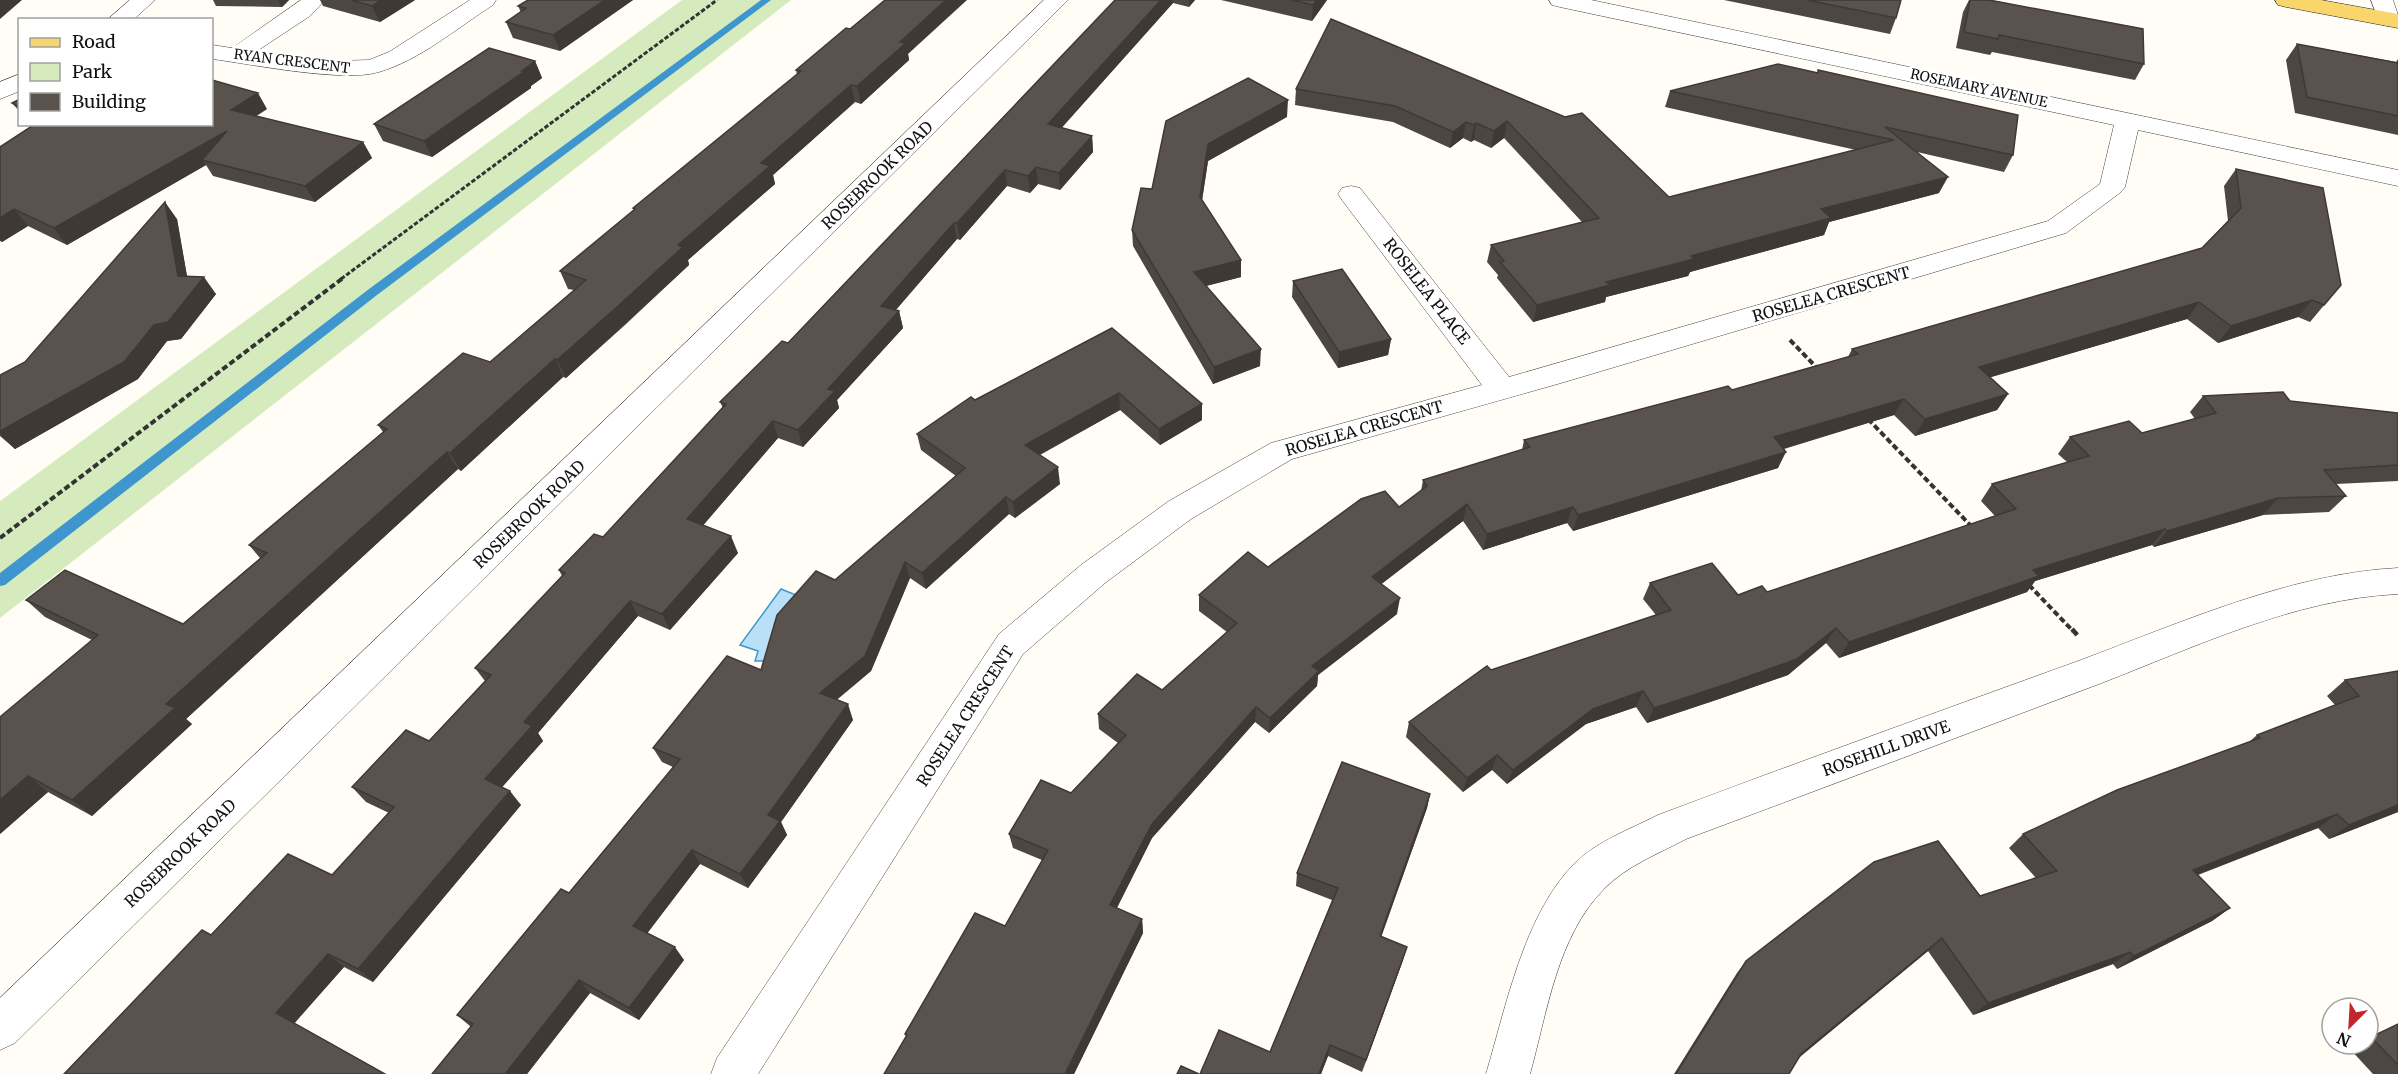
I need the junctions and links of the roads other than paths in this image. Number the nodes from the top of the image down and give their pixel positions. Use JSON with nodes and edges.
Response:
{"nodes":[{"id":1,"x":144,"y":0,"type":"edge"},
{"id":2,"x":314,"y":0,"type":"edge"},
{"id":3,"x":485,"y":0,"type":"edge"},
{"id":4,"x":1057,"y":0,"type":"edge"},
{"id":5,"x":1560,"y":0,"type":"edge"},
{"id":6,"x":2286,"y":0,"type":"edge"},
{"id":7,"x":2390,"y":13,"type":"edge"},
{"id":8,"x":121,"y":18,"type":"edge"},
{"id":9,"x":213,"y":52,"type":"edge"},
{"id":10,"x":236,"y":55,"type":"junction"},
{"id":11,"x":18,"y":82,"type":"edge"},
{"id":12,"x":0,"y":92,"type":"edge"},
{"id":13,"x":2128,"y":119,"type":"junction"},
{"id":14,"x":2398,"y":178,"type":"edge"},
{"id":15,"x":1351,"y":194,"type":"dead end"},
{"id":16,"x":1502,"y":389,"type":"junction"},
{"id":17,"x":2398,"y":581,"type":"edge"},
{"id":18,"x":0,"y":1028,"type":"edge"},
{"id":19,"x":733,"y":1074,"type":"edge"},
{"id":20,"x":1508,"y":1074,"type":"edge"}],
"edges":[{"from":1,"to":8,"type":"street"},
{"from":2,"to":10,"type":"street"},
{"from":3,"to":10,"type":"street","name":"RYAN CRESCENT"},
{"from":4,"to":18,"type":"street","name":"ROSEBROOK ROAD"},
{"from":5,"to":13,"type":"street","name":"ROSEMARY AVENUE"},
{"from":6,"to":7,"type":"main road"},
{"from":9,"to":10,"type":"street","name":"RYAN CRESCENT"},
{"from":11,"to":12,"type":"street"},
{"from":13,"to":14,"type":"street","name":"ROSEMARY AVENUE"},
{"from":13,"to":16,"type":"street","name":"ROSELEA CRESCENT"},
{"from":15,"to":16,"type":"street","name":"ROSELEA PLACE"},
{"from":16,"to":19,"type":"street","name":"ROSELEA CRESCENT"},
{"from":17,"to":20,"type":"street","name":"ROSEHILL DRIVE"}]}
